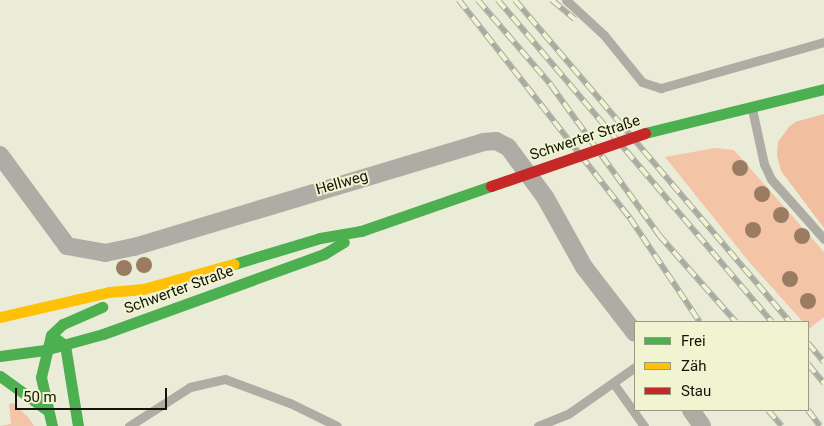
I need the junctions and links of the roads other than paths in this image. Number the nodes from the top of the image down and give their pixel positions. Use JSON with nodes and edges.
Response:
{"nodes":[{"id":1,"x":566,"y":0,"type":"edge"},
{"id":2,"x":824,"y":42,"type":"edge"},
{"id":3,"x":824,"y":89,"type":"edge"},
{"id":4,"x":751,"y":105,"type":"junction"},
{"id":5,"x":0,"y":155,"type":"edge"},
{"id":6,"x":361,"y":231,"type":"junction"},
{"id":7,"x":824,"y":239,"type":"edge"},
{"id":8,"x":143,"y":290,"type":"junction"},
{"id":9,"x":23,"y":313,"type":"junction"},
{"id":10,"x":0,"y":317,"type":"edge"},
{"id":11,"x":634,"y":332,"type":"edge"},
{"id":12,"x":52,"y":335,"type":"junction"},
{"id":13,"x":64,"y":346,"type":"junction"},
{"id":14,"x":45,"y":350,"type":"junction"},
{"id":15,"x":0,"y":356,"type":"edge"},
{"id":16,"x":634,"y":368,"type":"edge"},
{"id":17,"x":0,"y":376,"type":"edge"},
{"id":18,"x":614,"y":384,"type":"junction"},
{"id":19,"x":47,"y":410,"type":"junction"},
{"id":20,"x":692,"y":411,"type":"edge"},
{"id":21,"x":52,"y":426,"type":"edge"},
{"id":22,"x":78,"y":426,"type":"edge"},
{"id":23,"x":129,"y":426,"type":"edge"},
{"id":24,"x":338,"y":426,"type":"edge"},
{"id":25,"x":538,"y":426,"type":"edge"},
{"id":26,"x":644,"y":426,"type":"edge"},
{"id":27,"x":702,"y":426,"type":"edge"}],
"edges":[{"from":1,"to":2,"type":"lane"},
{"from":3,"to":4,"type":"main road","name":"Schwerter Straße"},
{"from":4,"to":6,"type":"main road","name":"Schwerter Straße","bridge":true},
{"from":4,"to":7,"type":"lane"},
{"from":5,"to":11,"type":"street","name":"Hellweg"},
{"from":6,"to":8,"type":"main road","name":"Schwerter Straße"},
{"from":6,"to":13,"type":"main road","name":"Schwerter Straße"},
{"from":8,"to":9,"type":"main road","name":"Schwerter Straße"},
{"from":8,"to":12,"type":"main road"},
{"from":9,"to":10,"type":"main road","name":"Schwerter Straße"},
{"from":9,"to":12,"type":"main road"},
{"from":12,"to":13,"type":"main road"},
{"from":12,"to":14,"type":"main road"},
{"from":13,"to":14,"type":"main road","name":"Schwerter Straße"},
{"from":13,"to":22,"type":"main road"},
{"from":14,"to":15,"type":"main road","name":"Schwerter Straße"},
{"from":14,"to":19,"type":"main road"},
{"from":16,"to":18,"type":"lane"},
{"from":17,"to":19,"type":"main road"},
{"from":18,"to":25,"type":"lane"},
{"from":18,"to":26,"type":"lane"},
{"from":19,"to":21,"type":"main road"},
{"from":20,"to":27,"type":"street"},
{"from":23,"to":24,"type":"lane"}]}
